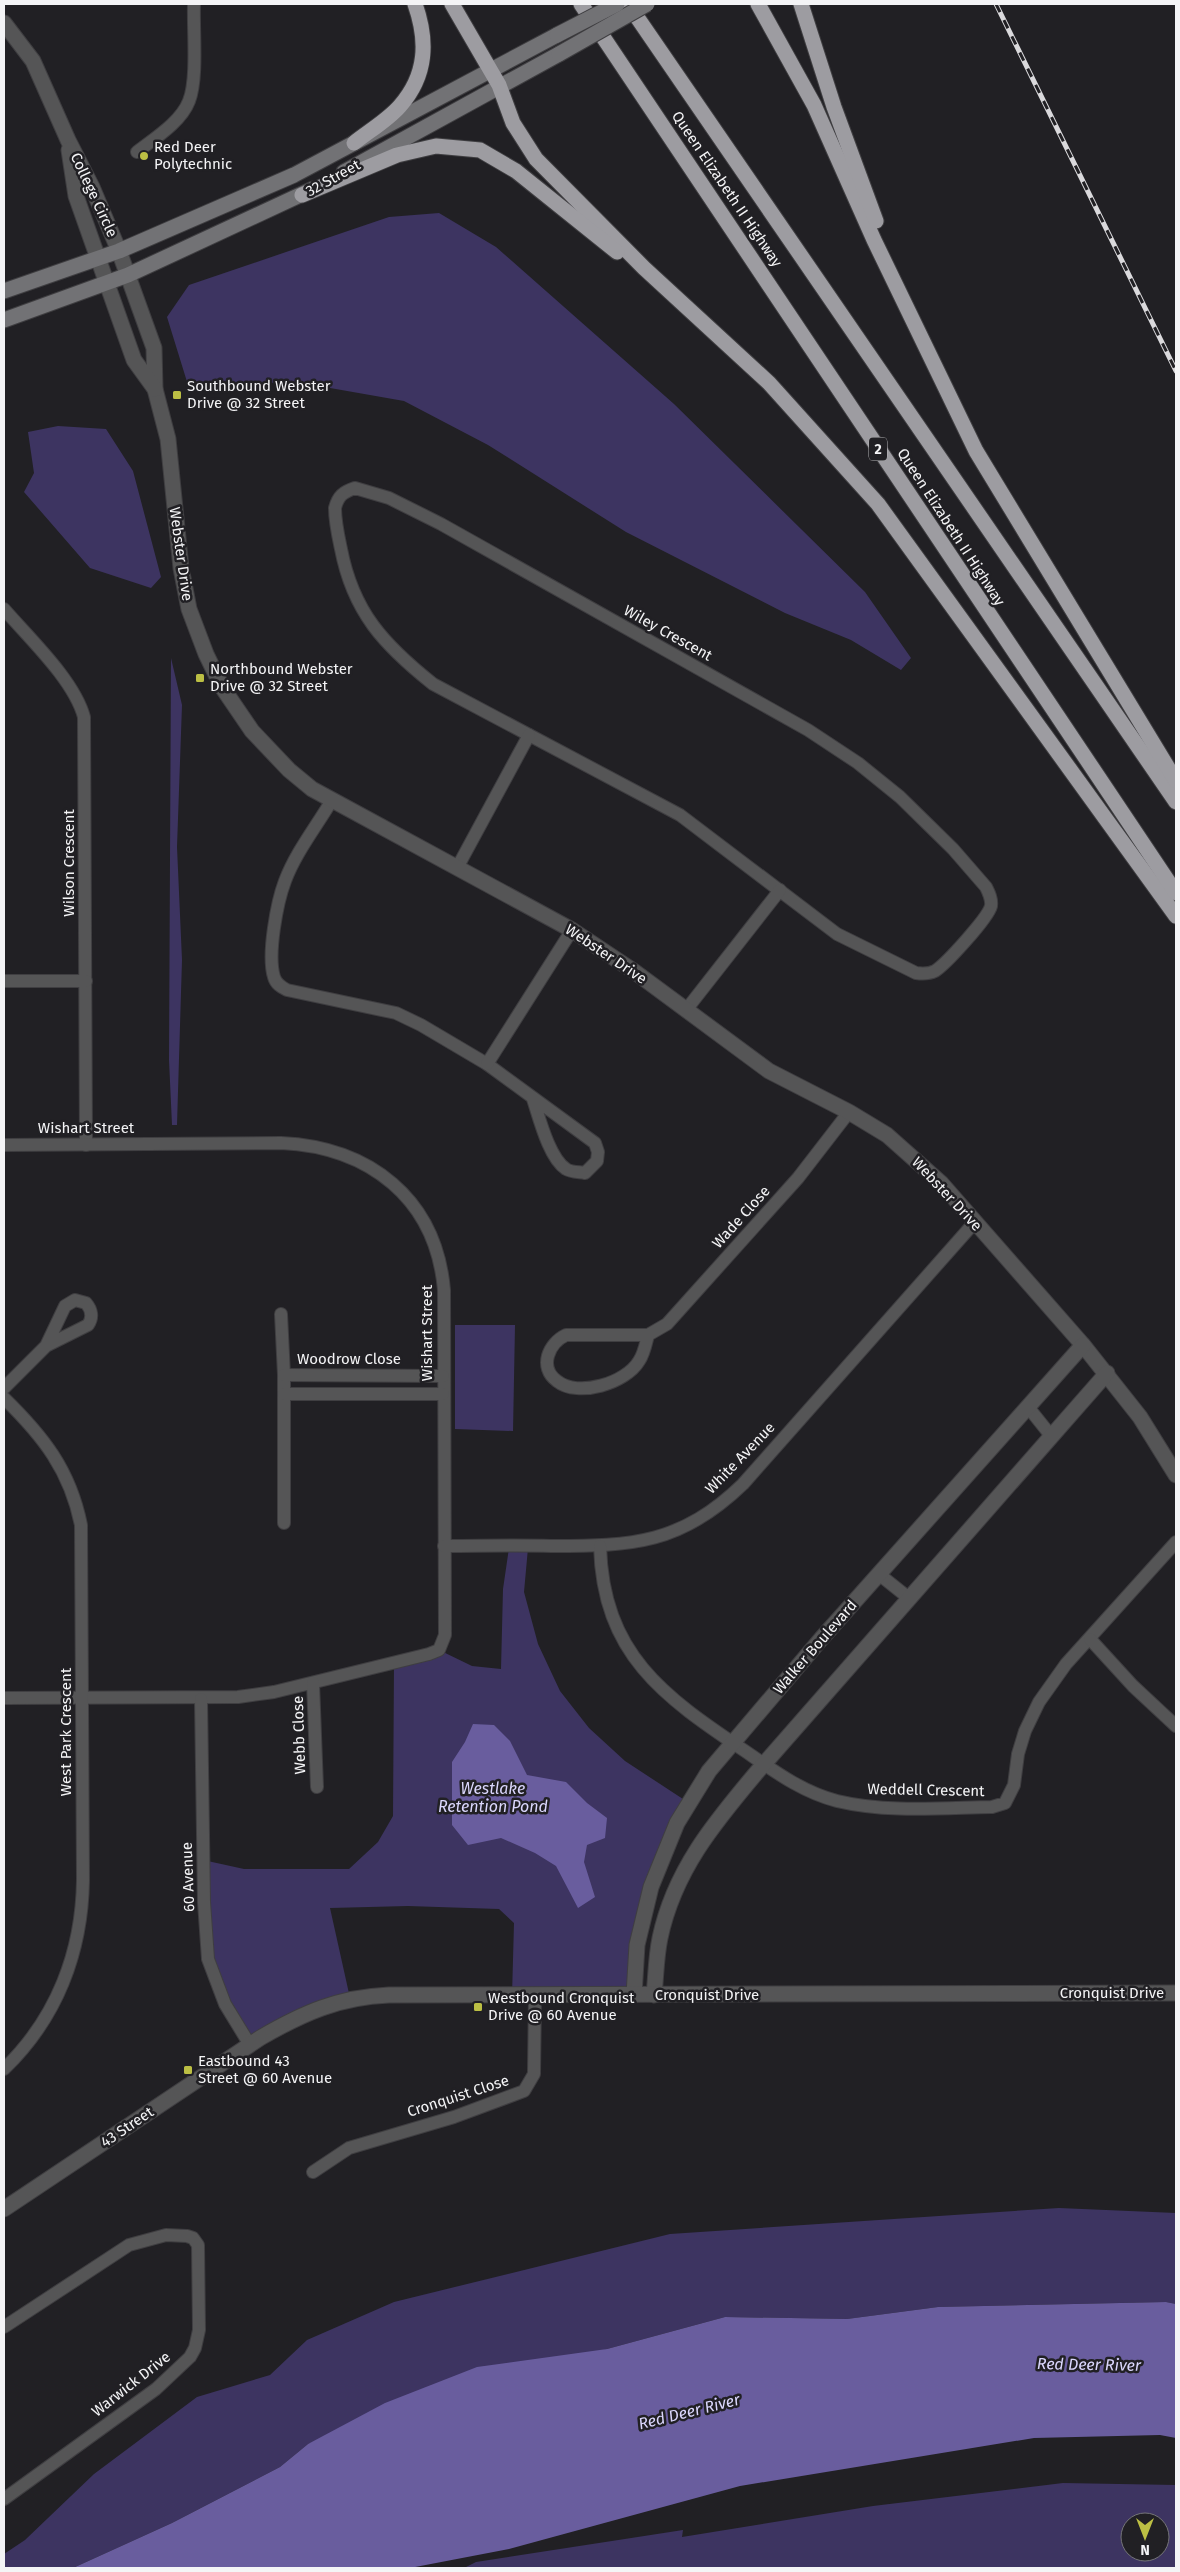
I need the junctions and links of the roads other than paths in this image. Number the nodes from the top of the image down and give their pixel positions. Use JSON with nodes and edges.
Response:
{"nodes":[{"id":1,"x":194,"y":4,"type":"edge"},
{"id":2,"x":415,"y":4,"type":"edge"},
{"id":3,"x":452,"y":4,"type":"edge"},
{"id":4,"x":581,"y":4,"type":"edge"},
{"id":5,"x":617,"y":4,"type":"edge"},
{"id":6,"x":628,"y":4,"type":"edge"},
{"id":7,"x":647,"y":4,"type":"edge"},
{"id":8,"x":758,"y":4,"type":"edge"},
{"id":9,"x":802,"y":4,"type":"edge"},
{"id":10,"x":4,"y":22,"type":"edge"},
{"id":11,"x":490,"y":71,"type":"junction"},
{"id":12,"x":500,"y":85,"type":"junction"},
{"id":13,"x":68,"y":140,"type":"junction"},
{"id":14,"x":354,"y":143,"type":"junction"},
{"id":15,"x":137,"y":152,"type":"dead end"},
{"id":16,"x":302,"y":195,"type":"junction"},
{"id":17,"x":119,"y":251,"type":"junction"},
{"id":18,"x":99,"y":259,"type":"junction"},
{"id":19,"x":128,"y":275,"type":"junction"},
{"id":20,"x":108,"y":283,"type":"junction"},
{"id":21,"x":667,"y":289,"type":"junction"},
{"id":22,"x":4,"y":291,"type":"edge"},
{"id":23,"x":910,"y":314,"type":"junction"},
{"id":24,"x":4,"y":320,"type":"edge"},
{"id":25,"x":155,"y":389,"type":"junction"},
{"id":26,"x":4,"y":609,"type":"edge"},
{"id":27,"x":528,"y":735,"type":"junction"},
{"id":28,"x":1176,"y":782,"type":"edge"},
{"id":29,"x":332,"y":800,"type":"junction"},
{"id":30,"x":1176,"y":802,"type":"edge"},
{"id":31,"x":457,"y":868,"type":"junction"},
{"id":32,"x":780,"y":890,"type":"junction"},
{"id":33,"x":1176,"y":893,"type":"edge"},
{"id":34,"x":1176,"y":916,"type":"edge"},
{"id":35,"x":572,"y":930,"type":"junction"},
{"id":36,"x":4,"y":981,"type":"edge"},
{"id":37,"x":86,"y":981,"type":"junction"},
{"id":38,"x":686,"y":1010,"type":"junction"},
{"id":39,"x":487,"y":1064,"type":"junction"},
{"id":40,"x":533,"y":1099,"type":"junction"},
{"id":41,"x":849,"y":1112,"type":"junction"},
{"id":42,"x":4,"y":1144,"type":"edge"},
{"id":43,"x":86,"y":1145,"type":"junction"},
{"id":44,"x":974,"y":1223,"type":"junction"},
{"id":45,"x":281,"y":1314,"type":"dead end"},
{"id":46,"x":648,"y":1335,"type":"junction"},
{"id":47,"x":1083,"y":1345,"type":"junction"},
{"id":48,"x":46,"y":1346,"type":"dead end"},
{"id":49,"x":1107,"y":1373,"type":"junction"},
{"id":50,"x":284,"y":1375,"type":"junction"},
{"id":51,"x":443,"y":1376,"type":"junction"},
{"id":52,"x":4,"y":1388,"type":"edge"},
{"id":53,"x":284,"y":1394,"type":"junction"},
{"id":54,"x":443,"y":1394,"type":"junction"},
{"id":55,"x":4,"y":1398,"type":"edge"},
{"id":56,"x":1028,"y":1407,"type":"junction"},
{"id":57,"x":1052,"y":1437,"type":"junction"},
{"id":58,"x":1176,"y":1475,"type":"edge"},
{"id":59,"x":284,"y":1523,"type":"dead end"},
{"id":60,"x":1176,"y":1542,"type":"edge"},
{"id":61,"x":444,"y":1546,"type":"junction"},
{"id":62,"x":600,"y":1546,"type":"junction"},
{"id":63,"x":880,"y":1574,"type":"junction"},
{"id":64,"x":910,"y":1599,"type":"junction"},
{"id":65,"x":1090,"y":1639,"type":"junction"},
{"id":66,"x":313,"y":1683,"type":"junction"},
{"id":67,"x":4,"y":1698,"type":"edge"},
{"id":68,"x":82,"y":1698,"type":"junction"},
{"id":69,"x":200,"y":1699,"type":"junction"},
{"id":70,"x":1176,"y":1726,"type":"edge"},
{"id":71,"x":732,"y":1743,"type":"junction"},
{"id":72,"x":764,"y":1764,"type":"junction"},
{"id":73,"x":317,"y":1787,"type":"dead end"},
{"id":74,"x":1176,"y":1993,"type":"edge"},
{"id":75,"x":634,"y":1995,"type":"junction"},
{"id":76,"x":654,"y":1995,"type":"junction"},
{"id":77,"x":535,"y":1996,"type":"junction"},
{"id":78,"x":250,"y":2045,"type":"junction"},
{"id":79,"x":4,"y":2069,"type":"edge"},
{"id":80,"x":313,"y":2172,"type":"dead end"},
{"id":81,"x":4,"y":2208,"type":"edge"},
{"id":82,"x":4,"y":2326,"type":"edge"},
{"id":83,"x":4,"y":2499,"type":"edge"}],
"edges":[{"from":1,"to":15,"type":"street"},
{"from":2,"to":14,"type":"highway"},
{"from":3,"to":11,"type":"highway"},
{"from":4,"to":33,"type":"highway","name":"Queen Elizabeth II Highway","number":"2"},
{"from":5,"to":11,"type":"main road","name":"32 Street","bridge":true},
{"from":6,"to":30,"type":"highway","name":"Queen Elizabeth II Highway"},
{"from":7,"to":12,"type":"main road","name":"32 Street","bridge":true},
{"from":8,"to":23,"type":"highway"},
{"from":9,"to":23,"type":"highway"},
{"from":10,"to":13,"type":"street","name":"College Circle"},
{"from":11,"to":12,"type":"highway"},
{"from":11,"to":14,"type":"main road","name":"32 Street"},
{"from":12,"to":16,"type":"main road","name":"32 Street"},
{"from":12,"to":21,"type":"highway"},
{"from":13,"to":17,"type":"street","name":"College Circle"},
{"from":13,"to":18,"type":"street","name":"College Circle"},
{"from":14,"to":17,"type":"main road","name":"32 Street"},
{"from":16,"to":19,"type":"main road","name":"32 Street"},
{"from":16,"to":21,"type":"highway"},
{"from":17,"to":18,"type":"main road","name":"32 Street"},
{"from":17,"to":19,"type":"street","name":"College Circle"},
{"from":18,"to":20,"type":"street","name":"College Circle"},
{"from":18,"to":22,"type":"main road","name":"32 Street"},
{"from":19,"to":20,"type":"main road","name":"32 Street"},
{"from":19,"to":25,"type":"street","name":"Webster Drive"},
{"from":20,"to":24,"type":"main road","name":"32 Street"},
{"from":20,"to":25,"type":"street","name":"Webster Drive"},
{"from":21,"to":34,"type":"highway"},
{"from":23,"to":28,"type":"highway"},
{"from":25,"to":29,"type":"street","name":"Webster Drive"},
{"from":26,"to":37,"type":"street","name":"Wilson Crescent"},
{"from":27,"to":31,"type":"street"},
{"from":27,"to":32,"type":"street","name":"Wiley Crescent"},
{"from":27,"to":32,"type":"street","name":"Wiley Crescent"},
{"from":29,"to":31,"type":"street","name":"Webster Drive"},
{"from":29,"to":39,"type":"street"},
{"from":31,"to":35,"type":"street","name":"Webster Drive"},
{"from":32,"to":38,"type":"street"},
{"from":35,"to":38,"type":"street","name":"Webster Drive"},
{"from":35,"to":39,"type":"street"},
{"from":36,"to":37,"type":"street"},
{"from":37,"to":43,"type":"street","name":"Wilson Crescent"},
{"from":38,"to":41,"type":"street","name":"Webster Drive"},
{"from":39,"to":40,"type":"street"},
{"from":40,"to":40,"type":"street"},
{"from":41,"to":44,"type":"street","name":"Webster Drive"},
{"from":41,"to":46,"type":"street","name":"Wade Close"},
{"from":42,"to":43,"type":"street","name":"Wishart Street"},
{"from":43,"to":51,"type":"street","name":"Wishart Street"},
{"from":44,"to":47,"type":"street","name":"Webster Drive"},
{"from":44,"to":62,"type":"street","name":"White Avenue"},
{"from":45,"to":50,"type":"street","name":"Woodrow Close"},
{"from":46,"to":46,"type":"street"},
{"from":47,"to":49,"type":"street","name":"Webster Drive"},
{"from":47,"to":56,"type":"street","name":"Walker Boulevard"},
{"from":48,"to":52,"type":"street"},
{"from":49,"to":57,"type":"street"},
{"from":49,"to":58,"type":"street","name":"Webster Drive"},
{"from":50,"to":51,"type":"street","name":"Woodrow Close"},
{"from":50,"to":53,"type":"street","name":"Woodrow Close"},
{"from":51,"to":54,"type":"street","name":"Wishart Street"},
{"from":53,"to":54,"type":"street"},
{"from":53,"to":59,"type":"street","name":"Woodrow Close"},
{"from":54,"to":61,"type":"street","name":"Wishart Street"},
{"from":55,"to":68,"type":"street","name":"West Park Crescent"},
{"from":56,"to":57,"type":"street"},
{"from":56,"to":63,"type":"street","name":"Walker Boulevard"},
{"from":57,"to":64,"type":"street"},
{"from":60,"to":65,"type":"street","name":"Weddell Crescent"},
{"from":61,"to":62,"type":"street","name":"White Avenue"},
{"from":61,"to":66,"type":"street","name":"Wishart Street"},
{"from":62,"to":71,"type":"street","name":"Weddell Crescent"},
{"from":63,"to":64,"type":"street"},
{"from":63,"to":71,"type":"street","name":"Walker Boulevard"},
{"from":64,"to":72,"type":"street"},
{"from":65,"to":70,"type":"street"},
{"from":65,"to":72,"type":"street","name":"Weddell Crescent"},
{"from":66,"to":69,"type":"street","name":"Wishart Street"},
{"from":66,"to":73,"type":"street","name":"Webb Close"},
{"from":67,"to":68,"type":"street","name":"Wishart Street"},
{"from":68,"to":69,"type":"street","name":"Wishart Street"},
{"from":68,"to":79,"type":"street","name":"West Park Crescent"},
{"from":69,"to":78,"type":"street","name":"60 Avenue"},
{"from":71,"to":72,"type":"street","name":"Weddell Crescent"},
{"from":71,"to":75,"type":"street","name":"Walker Boulevard"},
{"from":72,"to":76,"type":"street"},
{"from":74,"to":76,"type":"street","name":"Cronquist Drive"},
{"from":75,"to":76,"type":"street","name":"Cronquist Drive"},
{"from":75,"to":77,"type":"street","name":"Cronquist Drive"},
{"from":77,"to":78,"type":"street","name":"Cronquist Drive"},
{"from":77,"to":80,"type":"street","name":"Cronquist Close"},
{"from":78,"to":81,"type":"street","name":"43 Street"},
{"from":82,"to":83,"type":"street","name":"Warwick Drive"}]}
